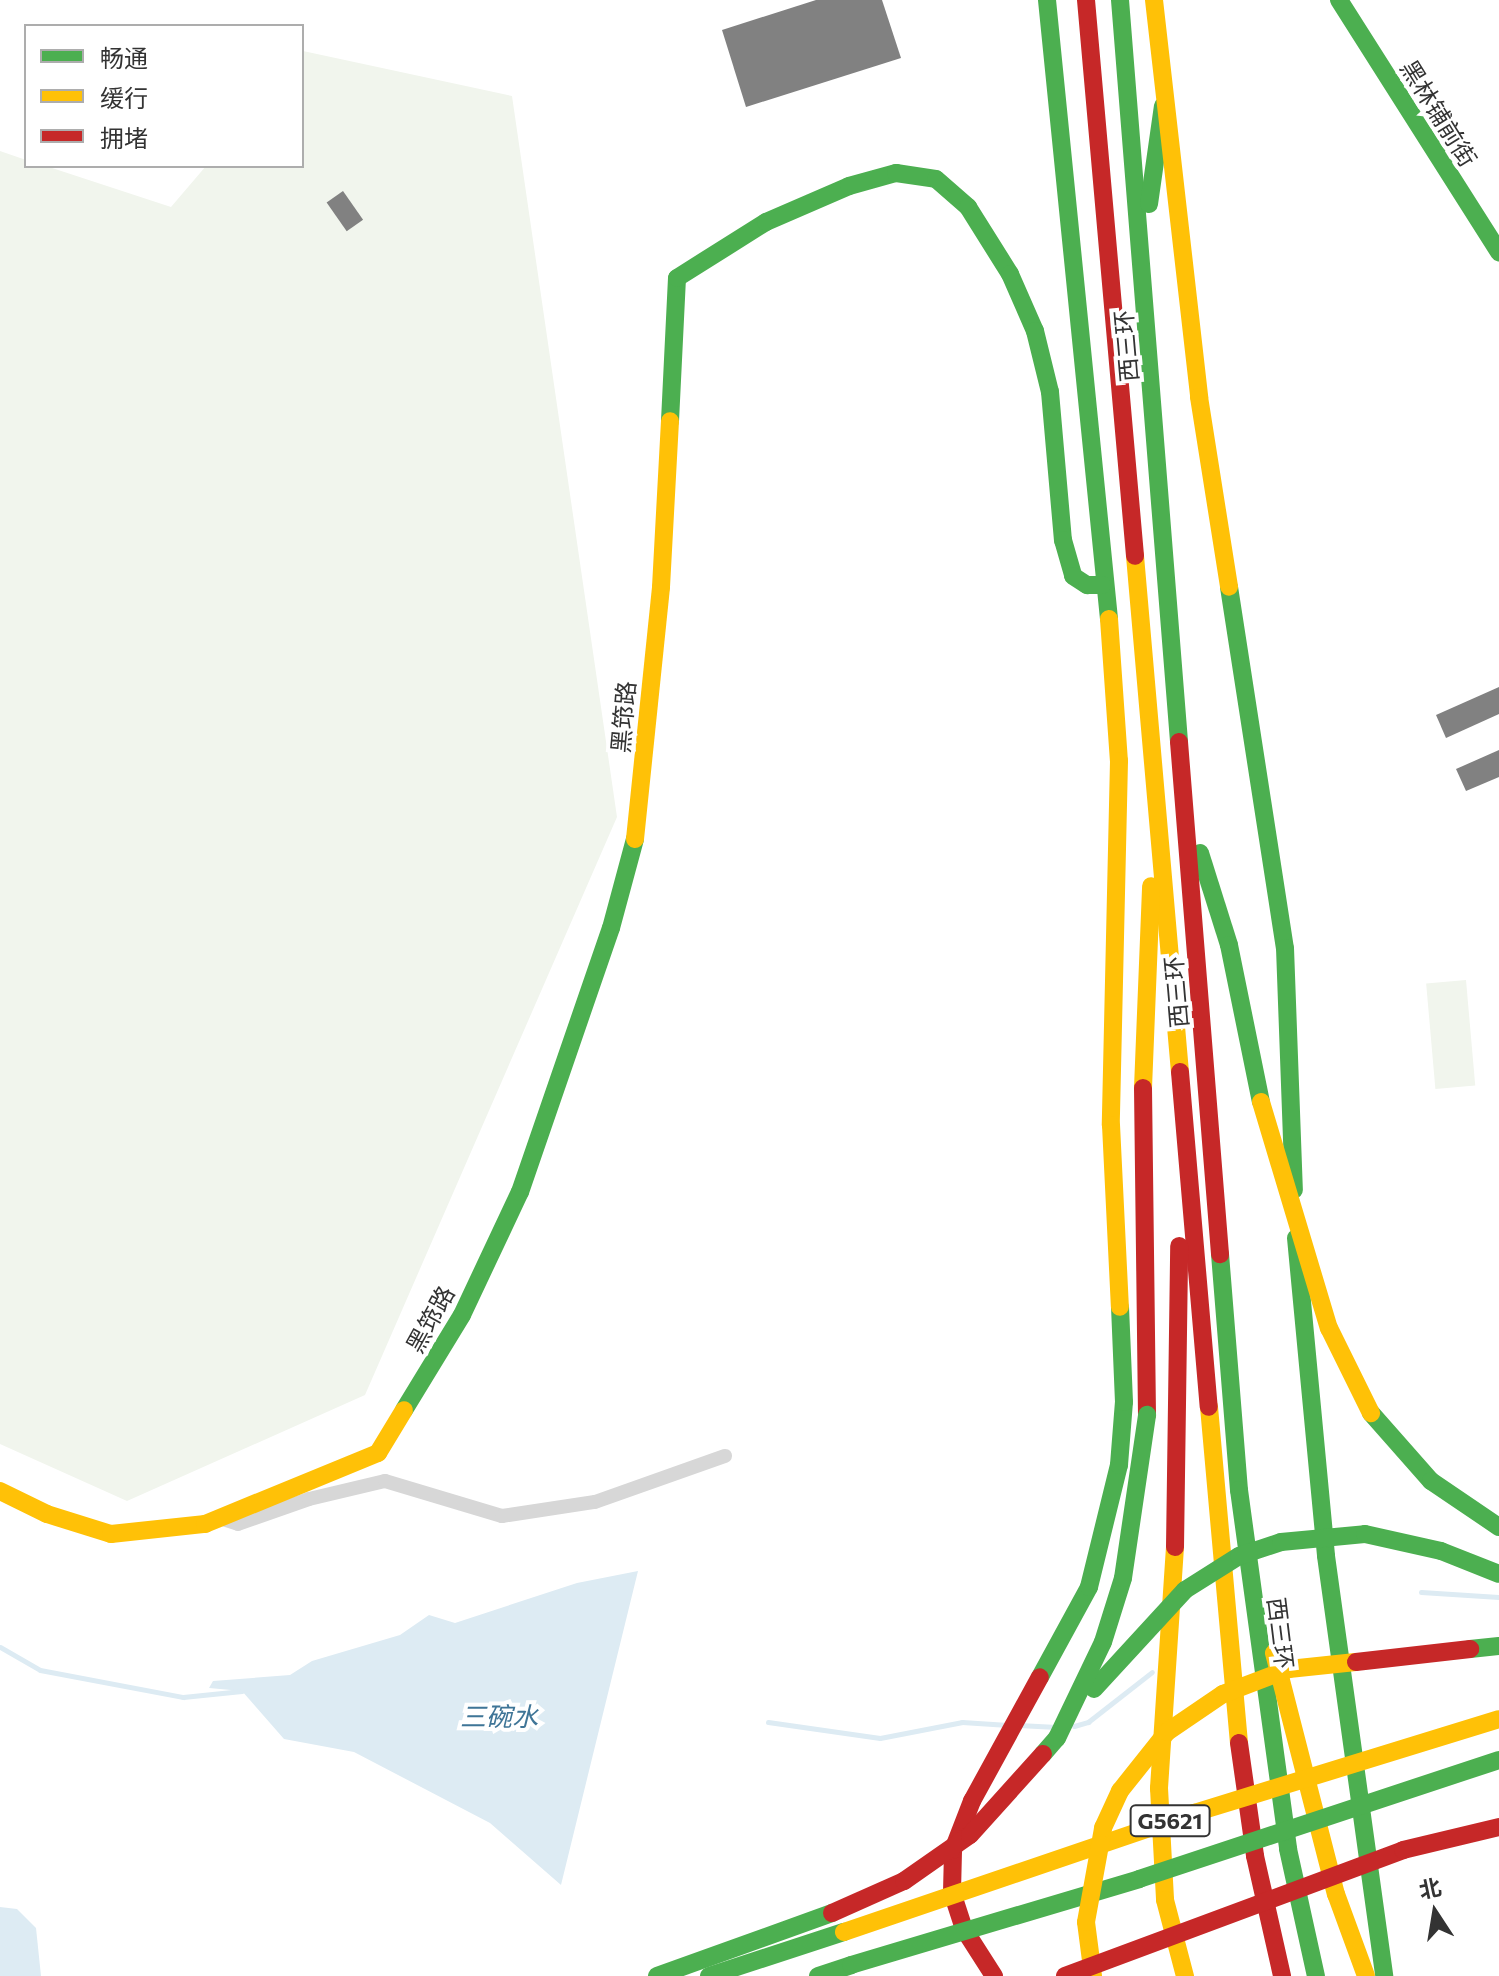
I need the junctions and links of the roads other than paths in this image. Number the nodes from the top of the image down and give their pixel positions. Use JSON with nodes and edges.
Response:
{"nodes":[{"id":1,"x":1047,"y":0,"type":"edge"},
{"id":2,"x":1086,"y":0,"type":"edge"},
{"id":3,"x":1120,"y":0,"type":"edge"},
{"id":4,"x":1154,"y":0,"type":"edge"},
{"id":5,"x":1339,"y":0,"type":"edge"},
{"id":6,"x":1163,"y":106,"type":"junction"},
{"id":7,"x":1143,"y":248,"type":"junction"},
{"id":8,"x":1499,"y":252,"type":"edge"},
{"id":9,"x":1102,"y":585,"type":"junction"},
{"id":10,"x":1185,"y":806,"type":"junction"},
{"id":11,"x":1157,"y":807,"type":"junction"},
{"id":12,"x":1182,"y":1115,"type":"junction"},
{"id":13,"x":725,"y":1456,"type":"dead end"},
{"id":14,"x":0,"y":1491,"type":"edge"},
{"id":15,"x":220,"y":1518,"type":"junction"},
{"id":16,"x":1499,"y":1527,"type":"edge"},
{"id":17,"x":1245,"y":1534,"type":"junction"},
{"id":18,"x":1499,"y":1574,"type":"edge"},
{"id":19,"x":1499,"y":1646,"type":"edge"},
{"id":20,"x":1499,"y":1719,"type":"edge"},
{"id":21,"x":1057,"y":1738,"type":"junction"},
{"id":22,"x":1499,"y":1760,"type":"edge"},
{"id":23,"x":1499,"y":1827,"type":"edge"},
{"id":24,"x":657,"y":1976,"type":"edge"},
{"id":25,"x":709,"y":1976,"type":"edge"},
{"id":26,"x":818,"y":1976,"type":"edge"},
{"id":27,"x":994,"y":1976,"type":"edge"},
{"id":28,"x":1065,"y":1976,"type":"edge"},
{"id":29,"x":1093,"y":1976,"type":"edge"},
{"id":30,"x":1185,"y":1976,"type":"edge"},
{"id":31,"x":1282,"y":1976,"type":"edge"},
{"id":32,"x":1316,"y":1976,"type":"edge"},
{"id":33,"x":1366,"y":1976,"type":"edge"},
{"id":34,"x":1384,"y":1976,"type":"edge"}],
"edges":[{"from":1,"to":9,"type":"main road"},
{"from":2,"to":11,"type":"main road","name":"西三环"},
{"from":3,"to":7,"type":"main road","name":"西三环"},
{"from":4,"to":6,"type":"main road"},
{"from":5,"to":8,"type":"main road","name":"黑林铺前街"},
{"from":6,"to":7,"type":"main road"},
{"from":6,"to":34,"type":"main road"},
{"from":7,"to":10,"type":"main road","name":"西三环"},
{"from":9,"to":15,"type":"main road","name":"黑筇路"},
{"from":9,"to":27,"type":"main road"},
{"from":10,"to":16,"type":"main road","bridge":true},
{"from":10,"to":17,"type":"main road","name":"西三环"},
{"from":11,"to":12,"type":"main road","name":"西三环"},
{"from":11,"to":21,"type":"main road","bridge":true},
{"from":12,"to":30,"type":"main road"},
{"from":12,"to":31,"type":"main road","name":"西三环"},
{"from":13,"to":15,"type":"street"},
{"from":14,"to":15,"type":"main road","name":"黑筇路"},
{"from":17,"to":32,"type":"main road","name":"西三环"},
{"from":17,"to":33,"type":"main road"},
{"from":18,"to":21,"type":"main road","bridge":true},
{"from":19,"to":29,"type":"main road","bridge":true},
{"from":20,"to":25,"type":"main road","number":"G5621","bridge":true},
{"from":21,"to":24,"type":"main road","bridge":true},
{"from":22,"to":26,"type":"main road","number":"G5621","bridge":true},
{"from":23,"to":28,"type":"main road","bridge":true}]}
